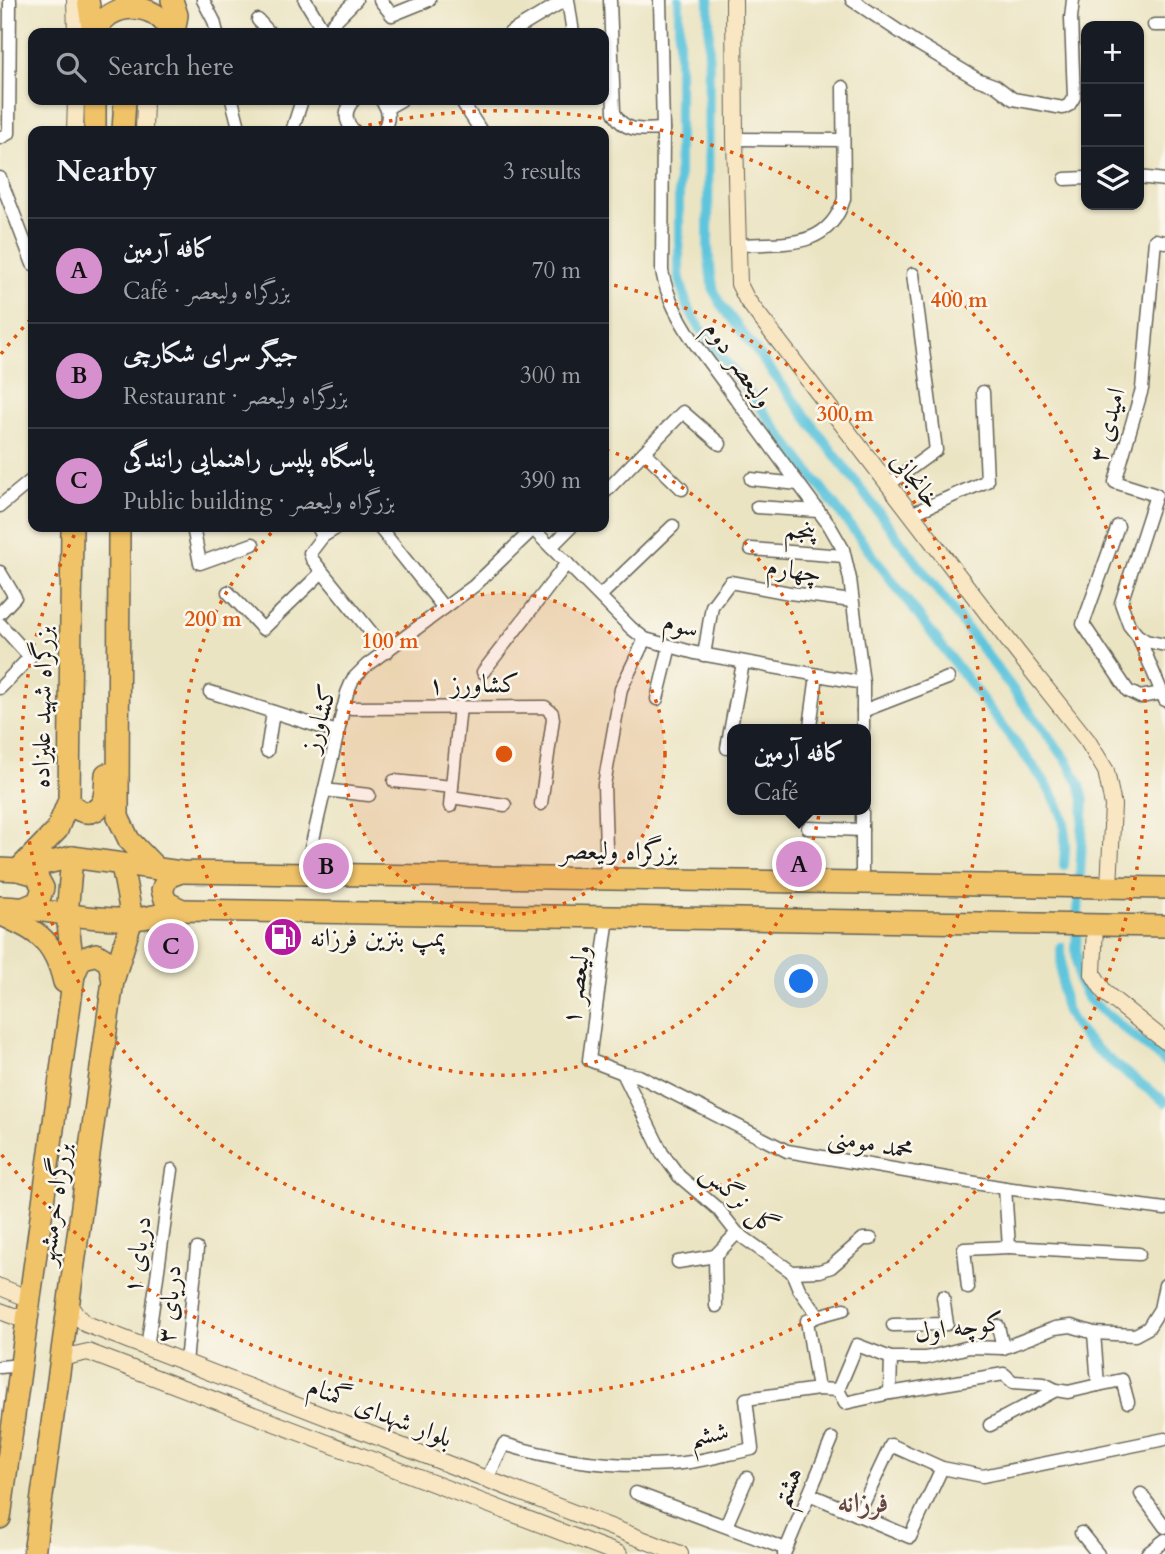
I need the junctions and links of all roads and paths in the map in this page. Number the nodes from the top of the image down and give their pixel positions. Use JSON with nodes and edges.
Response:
{"nodes":[{"id":1,"x":10,"y":0,"type":"edge"},
{"id":2,"x":75,"y":0,"type":"edge"},
{"id":3,"x":88,"y":0,"type":"edge"},
{"id":4,"x":172,"y":0,"type":"edge"},
{"id":5,"x":203,"y":0,"type":"edge"},
{"id":6,"x":305,"y":0,"type":"edge"},
{"id":7,"x":380,"y":0,"type":"edge"},
{"id":8,"x":429,"y":0,"type":"edge"},
{"id":9,"x":566,"y":0,"type":"edge"},
{"id":10,"x":610,"y":0,"type":"edge"},
{"id":11,"x":660,"y":0,"type":"edge"},
{"id":12,"x":734,"y":0,"type":"edge"},
{"id":13,"x":852,"y":0,"type":"edge"},
{"id":14,"x":1073,"y":0,"type":"edge"},
{"id":15,"x":353,"y":1,"type":"edge"},
{"id":16,"x":258,"y":20,"type":"dead end"},
{"id":17,"x":76,"y":28,"type":"edge"},
{"id":18,"x":94,"y":28,"type":"edge"},
{"id":19,"x":98,"y":28,"type":"edge"},
{"id":20,"x":169,"y":28,"type":"edge"},
{"id":21,"x":173,"y":28,"type":"edge"},
{"id":22,"x":216,"y":28,"type":"edge"},
{"id":23,"x":265,"y":28,"type":"edge"},
{"id":24,"x":324,"y":28,"type":"edge"},
{"id":25,"x":330,"y":28,"type":"edge"},
{"id":26,"x":518,"y":28,"type":"edge"},
{"id":27,"x":572,"y":28,"type":"edge"},
{"id":28,"x":843,"y":87,"type":"dead end"},
{"id":29,"x":76,"y":105,"type":"edge"},
{"id":30,"x":95,"y":105,"type":"edge"},
{"id":31,"x":125,"y":105,"type":"edge"},
{"id":32,"x":145,"y":105,"type":"edge"},
{"id":33,"x":233,"y":105,"type":"edge"},
{"id":34,"x":300,"y":105,"type":"edge"},
{"id":35,"x":351,"y":105,"type":"edge"},
{"id":36,"x":384,"y":105,"type":"edge"},
{"id":37,"x":464,"y":105,"type":"edge"},
{"id":38,"x":75,"y":126,"type":"edge"},
{"id":39,"x":95,"y":126,"type":"edge"},
{"id":40,"x":123,"y":126,"type":"edge"},
{"id":41,"x":144,"y":126,"type":"edge"},
{"id":42,"x":239,"y":126,"type":"edge"},
{"id":43,"x":294,"y":126,"type":"edge"},
{"id":44,"x":350,"y":126,"type":"edge"},
{"id":45,"x":385,"y":126,"type":"edge"},
{"id":46,"x":478,"y":126,"type":"edge"},
{"id":47,"x":663,"y":129,"type":"junction"},
{"id":48,"x":0,"y":138,"type":"edge"},
{"id":49,"x":735,"y":139,"type":"junction"},
{"id":50,"x":844,"y":140,"type":"junction"},
{"id":51,"x":0,"y":177,"type":"edge"},
{"id":52,"x":1081,"y":178,"type":"edge"},
{"id":53,"x":1144,"y":178,"type":"edge"},
{"id":54,"x":1065,"y":179,"type":"dead end"},
{"id":55,"x":1165,"y":180,"type":"edge"},
{"id":56,"x":15,"y":218,"type":"junction"},
{"id":57,"x":0,"y":219,"type":"edge"},
{"id":58,"x":1165,"y":242,"type":"edge"},
{"id":59,"x":738,"y":245,"type":"junction"},
{"id":60,"x":28,"y":251,"type":"edge"},
{"id":61,"x":913,"y":274,"type":"dead end"},
{"id":62,"x":983,"y":392,"type":"dead end"},
{"id":63,"x":720,"y":444,"type":"dead end"},
{"id":64,"x":644,"y":452,"type":"junction"},
{"id":65,"x":751,"y":479,"type":"dead end"},
{"id":66,"x":28,"y":483,"type":"edge"},
{"id":67,"x":798,"y":484,"type":"junction"},
{"id":68,"x":888,"y":485,"type":"junction"},
{"id":69,"x":609,"y":488,"type":"edge"},
{"id":70,"x":682,"y":489,"type":"dead end"},
{"id":71,"x":2,"y":501,"type":"edge"},
{"id":72,"x":757,"y":507,"type":"dead end"},
{"id":73,"x":818,"y":511,"type":"junction"},
{"id":74,"x":911,"y":514,"type":"junction"},
{"id":75,"x":673,"y":526,"type":"dead end"},
{"id":76,"x":1118,"y":526,"type":"dead end"},
{"id":77,"x":72,"y":532,"type":"edge"},
{"id":78,"x":119,"y":532,"type":"edge"},
{"id":79,"x":194,"y":532,"type":"edge"},
{"id":80,"x":320,"y":532,"type":"edge"},
{"id":81,"x":383,"y":532,"type":"edge"},
{"id":82,"x":528,"y":532,"type":"edge"},
{"id":83,"x":536,"y":532,"type":"edge"},
{"id":84,"x":566,"y":532,"type":"edge"},
{"id":85,"x":253,"y":544,"type":"dead end"},
{"id":86,"x":551,"y":547,"type":"junction"},
{"id":87,"x":751,"y":549,"type":"dead end"},
{"id":88,"x":844,"y":556,"type":"junction"},
{"id":89,"x":566,"y":563,"type":"junction"},
{"id":90,"x":0,"y":572,"type":"edge"},
{"id":91,"x":323,"y":572,"type":"junction"},
{"id":92,"x":228,"y":592,"type":"dead end"},
{"id":93,"x":600,"y":596,"type":"junction"},
{"id":94,"x":852,"y":601,"type":"junction"},
{"id":95,"x":444,"y":608,"type":"junction"},
{"id":96,"x":0,"y":613,"type":"edge"},
{"id":97,"x":2,"y":629,"type":"edge"},
{"id":98,"x":1137,"y":635,"type":"junction"},
{"id":99,"x":645,"y":639,"type":"junction"},
{"id":100,"x":1165,"y":645,"type":"edge"},
{"id":101,"x":670,"y":646,"type":"junction"},
{"id":102,"x":387,"y":652,"type":"junction"},
{"id":103,"x":704,"y":655,"type":"junction"},
{"id":104,"x":743,"y":663,"type":"junction"},
{"id":105,"x":484,"y":672,"type":"dead end"},
{"id":106,"x":817,"y":675,"type":"junction"},
{"id":107,"x":948,"y":678,"type":"dead end"},
{"id":108,"x":863,"y":683,"type":"junction"},
{"id":109,"x":1,"y":686,"type":"edge"},
{"id":110,"x":209,"y":692,"type":"dead end"},
{"id":111,"x":1163,"y":697,"type":"edge"},
{"id":112,"x":657,"y":699,"type":"dead end"},
{"id":113,"x":460,"y":706,"type":"junction"},
{"id":114,"x":343,"y":708,"type":"junction"},
{"id":115,"x":274,"y":712,"type":"junction"},
{"id":116,"x":863,"y":712,"type":"junction"},
{"id":117,"x":117,"y":714,"type":"junction"},
{"id":118,"x":732,"y":724,"type":"edge"},
{"id":119,"x":810,"y":724,"type":"edge"},
{"id":120,"x":863,"y":724,"type":"edge"},
{"id":121,"x":337,"y":732,"type":"junction"},
{"id":122,"x":267,"y":751,"type":"dead end"},
{"id":123,"x":394,"y":781,"type":"dead end"},
{"id":124,"x":324,"y":790,"type":"junction"},
{"id":125,"x":369,"y":794,"type":"dead end"},
{"id":126,"x":451,"y":797,"type":"junction"},
{"id":127,"x":69,"y":800,"type":"junction"},
{"id":128,"x":541,"y":804,"type":"dead end"},
{"id":129,"x":505,"y":805,"type":"dead end"},
{"id":130,"x":862,"y":815,"type":"edge"},
{"id":131,"x":808,"y":828,"type":"dead end"},
{"id":132,"x":862,"y":830,"type":"junction"},
{"id":133,"x":72,"y":857,"type":"junction"},
{"id":134,"x":122,"y":865,"type":"junction"},
{"id":135,"x":9,"y":869,"type":"edge"},
{"id":136,"x":157,"y":869,"type":"junction"},
{"id":137,"x":181,"y":872,"type":"junction"},
{"id":138,"x":305,"y":874,"type":"junction"},
{"id":139,"x":607,"y":879,"type":"junction"},
{"id":140,"x":862,"y":883,"type":"junction"},
{"id":141,"x":1109,"y":887,"type":"junction"},
{"id":142,"x":1165,"y":888,"type":"edge"},
{"id":143,"x":0,"y":908,"type":"edge"},
{"id":144,"x":24,"y":908,"type":"junction"},
{"id":145,"x":182,"y":910,"type":"junction"},
{"id":146,"x":0,"y":914,"type":"edge"},
{"id":147,"x":67,"y":915,"type":"junction"},
{"id":148,"x":608,"y":917,"type":"junction"},
{"id":149,"x":132,"y":919,"type":"junction"},
{"id":150,"x":1095,"y":924,"type":"junction"},
{"id":151,"x":1165,"y":926,"type":"edge"},
{"id":152,"x":74,"y":975,"type":"junction"},
{"id":153,"x":113,"y":981,"type":"junction"},
{"id":154,"x":70,"y":1004,"type":"junction"},
{"id":155,"x":1165,"y":1041,"type":"edge"},
{"id":156,"x":589,"y":1060,"type":"joint"},
{"id":157,"x":622,"y":1073,"type":"junction"},
{"id":158,"x":172,"y":1170,"type":"dead end"},
{"id":159,"x":1005,"y":1188,"type":"junction"},
{"id":160,"x":1165,"y":1209,"type":"edge"},
{"id":161,"x":1165,"y":1217,"type":"edge"},
{"id":162,"x":737,"y":1233,"type":"junction"},
{"id":163,"x":871,"y":1239,"type":"dead end"},
{"id":164,"x":1009,"y":1247,"type":"junction"},
{"id":165,"x":197,"y":1249,"type":"dead end"},
{"id":166,"x":1139,"y":1254,"type":"dead end"},
{"id":167,"x":715,"y":1256,"type":"junction"},
{"id":168,"x":678,"y":1262,"type":"dead end"},
{"id":169,"x":792,"y":1272,"type":"junction"},
{"id":170,"x":1165,"y":1285,"type":"edge"},
{"id":171,"x":1,"y":1287,"type":"edge"},
{"id":172,"x":968,"y":1288,"type":"dead end"},
{"id":173,"x":943,"y":1297,"type":"dead end"},
{"id":174,"x":30,"y":1298,"type":"junction"},
{"id":175,"x":68,"y":1306,"type":"junction"},
{"id":176,"x":716,"y":1306,"type":"dead end"},
{"id":177,"x":0,"y":1308,"type":"edge"},
{"id":178,"x":844,"y":1309,"type":"dead end"},
{"id":179,"x":818,"y":1315,"type":"junction"},
{"id":180,"x":27,"y":1321,"type":"junction"},
{"id":181,"x":86,"y":1324,"type":"junction"},
{"id":182,"x":893,"y":1325,"type":"dead end"},
{"id":183,"x":998,"y":1326,"type":"dead end"},
{"id":184,"x":1094,"y":1333,"type":"junction"},
{"id":185,"x":147,"y":1348,"type":"junction"},
{"id":186,"x":1003,"y":1348,"type":"junction"},
{"id":187,"x":85,"y":1352,"type":"junction"},
{"id":188,"x":891,"y":1358,"type":"junction"},
{"id":189,"x":61,"y":1359,"type":"junction"},
{"id":190,"x":187,"y":1363,"type":"junction"},
{"id":191,"x":10,"y":1366,"type":"edge"},
{"id":192,"x":1098,"y":1385,"type":"junction"},
{"id":193,"x":818,"y":1388,"type":"junction"},
{"id":194,"x":838,"y":1390,"type":"junction"},
{"id":195,"x":1056,"y":1390,"type":"junction"},
{"id":196,"x":890,"y":1393,"type":"junction"},
{"id":197,"x":1128,"y":1402,"type":"dead end"},
{"id":198,"x":990,"y":1424,"type":"dead end"},
{"id":199,"x":832,"y":1439,"type":"dead end"},
{"id":200,"x":1165,"y":1439,"type":"edge"},
{"id":201,"x":942,"y":1468,"type":"junction"},
{"id":202,"x":747,"y":1478,"type":"dead end"},
{"id":203,"x":487,"y":1479,"type":"junction"},
{"id":204,"x":636,"y":1493,"type":"dead end"},
{"id":205,"x":809,"y":1493,"type":"junction"},
{"id":206,"x":1141,"y":1494,"type":"dead end"},
{"id":207,"x":479,"y":1500,"type":"junction"},
{"id":208,"x":858,"y":1515,"type":"junction"},
{"id":209,"x":0,"y":1518,"type":"edge"},
{"id":210,"x":726,"y":1526,"type":"junction"},
{"id":211,"x":1165,"y":1527,"type":"edge"},
{"id":212,"x":1081,"y":1533,"type":"dead end"},
{"id":213,"x":1165,"y":1540,"type":"edge"},
{"id":214,"x":785,"y":1551,"type":"edge"},
{"id":215,"x":34,"y":1554,"type":"edge"},
{"id":216,"x":619,"y":1554,"type":"edge"},
{"id":217,"x":680,"y":1554,"type":"edge"},
{"id":218,"x":1098,"y":1554,"type":"edge"},
{"id":219,"x":1147,"y":1554,"type":"edge"}],
"edges":[{"from":1,"to":48,"type":"street"},
{"from":2,"to":17,"type":"main road"},
{"from":3,"to":18,"type":"highway"},
{"from":4,"to":21,"type":"highway"},
{"from":5,"to":22,"type":"street"},
{"from":6,"to":24,"type":"street"},
{"from":7,"to":8,"type":"street"},
{"from":9,"to":26,"type":"street"},
{"from":9,"to":27,"type":"street"},
{"from":10,"to":47,"type":"street"},
{"from":11,"to":47,"type":"street","name":"ولیعصر دوم"},
{"from":12,"to":49,"type":"main road","name":"خانجانی"},
{"from":13,"to":14,"type":"street"},
{"from":15,"to":25,"type":"street"},
{"from":16,"to":23,"type":"street"},
{"from":19,"to":20,"type":"highway"},
{"from":28,"to":50,"type":"street"},
{"from":29,"to":38,"type":"main road"},
{"from":30,"to":39,"type":"highway"},
{"from":31,"to":40,"type":"highway"},
{"from":32,"to":41,"type":"main road"},
{"from":33,"to":42,"type":"street"},
{"from":34,"to":43,"type":"street"},
{"from":35,"to":44,"type":"street"},
{"from":36,"to":45,"type":"street"},
{"from":37,"to":46,"type":"street"},
{"from":47,"to":67,"type":"street","name":"ولیعصر دوم"},
{"from":49,"to":50,"type":"street"},
{"from":49,"to":59,"type":"main road","name":"خانجانی"},
{"from":50,"to":59,"type":"street"},
{"from":51,"to":56,"type":"street"},
{"from":52,"to":54,"type":"street"},
{"from":53,"to":55,"type":"street"},
{"from":56,"to":57,"type":"street"},
{"from":56,"to":60,"type":"street"},
{"from":58,"to":98,"type":"street","name":"امیدی ۳"},
{"from":59,"to":68,"type":"main road","name":"خانجانی"},
{"from":61,"to":68,"type":"street"},
{"from":62,"to":74,"type":"street"},
{"from":63,"to":64,"type":"street"},
{"from":64,"to":69,"type":"street"},
{"from":64,"to":70,"type":"street"},
{"from":65,"to":67,"type":"street"},
{"from":66,"to":71,"type":"street"},
{"from":67,"to":73,"type":"street","name":"ولیعصر دوم"},
{"from":68,"to":74,"type":"main road","name":"خانجانی"},
{"from":72,"to":73,"type":"street"},
{"from":73,"to":88,"type":"street","name":"ولیعصر دوم"},
{"from":74,"to":141,"type":"main road","name":"خانجانی"},
{"from":75,"to":93,"type":"street"},
{"from":76,"to":111,"type":"street"},
{"from":77,"to":127,"type":"highway","name":"بزرگراه شهید علیزاده"},
{"from":78,"to":117,"type":"highway"},
{"from":79,"to":85,"type":"street"},
{"from":80,"to":91,"type":"street"},
{"from":81,"to":95,"type":"street"},
{"from":82,"to":95,"type":"street","name":"کشاورز"},
{"from":83,"to":86,"type":"street","name":"سوم"},
{"from":84,"to":86,"type":"street"},
{"from":86,"to":89,"type":"street","name":"سوم"},
{"from":87,"to":88,"type":"street","name":"پنجم"},
{"from":88,"to":94,"type":"street","name":"ولیعصر دوم"},
{"from":89,"to":93,"type":"street","name":"سوم"},
{"from":89,"to":105,"type":"street"},
{"from":90,"to":96,"type":"street"},
{"from":91,"to":92,"type":"street"},
{"from":91,"to":102,"type":"street"},
{"from":93,"to":99,"type":"street","name":"سوم"},
{"from":94,"to":103,"type":"street","name":"چهارم"},
{"from":94,"to":108,"type":"street","name":"ولیعصر دوم"},
{"from":95,"to":102,"type":"street","name":"کشاورز"},
{"from":97,"to":109,"type":"street"},
{"from":98,"to":100,"type":"street"},
{"from":98,"to":111,"type":"street","name":"امیدی ۳"},
{"from":99,"to":101,"type":"street","name":"سوم"},
{"from":99,"to":139,"type":"street"},
{"from":101,"to":103,"type":"street","name":"سوم"},
{"from":101,"to":112,"type":"street"},
{"from":102,"to":114,"type":"street","name":"کشاورز"},
{"from":103,"to":104,"type":"street","name":"سوم"},
{"from":104,"to":106,"type":"street","name":"سوم"},
{"from":104,"to":118,"type":"street"},
{"from":106,"to":108,"type":"street","name":"سوم"},
{"from":106,"to":119,"type":"street"},
{"from":107,"to":116,"type":"street"},
{"from":108,"to":116,"type":"street","name":"ولیعصر دوم"},
{"from":110,"to":115,"type":"street"},
{"from":113,"to":114,"type":"street","name":"کشاورز ۱"},
{"from":113,"to":126,"type":"street"},
{"from":113,"to":128,"type":"street","name":"کشاورز ۱"},
{"from":114,"to":121,"type":"street","name":"کشاورز"},
{"from":115,"to":121,"type":"street"},
{"from":115,"to":122,"type":"street"},
{"from":116,"to":120,"type":"street","name":"ولیعصر دوم"},
{"from":117,"to":127,"type":"highway"},
{"from":117,"to":136,"type":"highway"},
{"from":121,"to":124,"type":"street","name":"کشاورز"},
{"from":123,"to":126,"type":"street"},
{"from":124,"to":125,"type":"street"},
{"from":124,"to":138,"type":"street","name":"کشاورز"},
{"from":126,"to":129,"type":"street"},
{"from":127,"to":135,"type":"highway","name":"بزرگراه شهید علیزاده"},
{"from":130,"to":132,"type":"street"},
{"from":131,"to":132,"type":"street"},
{"from":132,"to":140,"type":"street"},
{"from":133,"to":134,"type":"highway","name":"بزرگراه ولیعصر"},
{"from":133,"to":135,"type":"highway"},
{"from":133,"to":147,"type":"highway","name":"بزرگراه خرمشهر"},
{"from":134,"to":136,"type":"highway","name":"بزرگراه ولیعصر"},
{"from":134,"to":149,"type":"highway","name":"بزرگراه خرمشهر"},
{"from":135,"to":144,"type":"highway"},
{"from":136,"to":137,"type":"highway","name":"بزرگراه ولیعصر"},
{"from":137,"to":138,"type":"highway","name":"بزرگراه ولیعصر"},
{"from":137,"to":145,"type":"highway"},
{"from":138,"to":139,"type":"highway","name":"بزرگراه ولیعصر"},
{"from":139,"to":140,"type":"highway","name":"بزرگراه ولیعصر"},
{"from":140,"to":141,"type":"highway","name":"بزرگراه ولیعصر"},
{"from":141,"to":142,"type":"highway","name":"بزرگراه ولیعصر"},
{"from":143,"to":144,"type":"highway"},
{"from":144,"to":147,"type":"highway"},
{"from":145,"to":148,"type":"highway"},
{"from":145,"to":149,"type":"highway"},
{"from":146,"to":154,"type":"highway"},
{"from":147,"to":149,"type":"highway"},
{"from":147,"to":152,"type":"highway","name":"بزرگراه خرمشهر"},
{"from":148,"to":150,"type":"highway"},
{"from":148,"to":156,"type":"street","name":"ولیعصر ۱"},
{"from":149,"to":153,"type":"highway","name":"بزرگراه خرمشهر"},
{"from":150,"to":151,"type":"highway"},
{"from":150,"to":155,"type":"main road"},
{"from":152,"to":153,"type":"highway"},
{"from":152,"to":154,"type":"highway","name":"بزرگراه خرمشهر"},
{"from":153,"to":175,"type":"highway","name":"بزرگراه خرمشهر"},
{"from":154,"to":174,"type":"highway","name":"بزرگراه خرمشهر"},
{"from":156,"to":157,"type":"street","name":"محمد مومنی"},
{"from":157,"to":159,"type":"street","name":"محمد مومنی"},
{"from":157,"to":162,"type":"street","name":"گل نرگس"},
{"from":158,"to":185,"type":"street","name":"دریای ۱"},
{"from":159,"to":160,"type":"street","name":"محمد مومنی"},
{"from":159,"to":164,"type":"street"},
{"from":160,"to":161,"type":"street"},
{"from":162,"to":167,"type":"street"},
{"from":162,"to":169,"type":"street","name":"گل نرگس"},
{"from":163,"to":169,"type":"street"},
{"from":164,"to":166,"type":"street"},
{"from":164,"to":172,"type":"street"},
{"from":165,"to":190,"type":"street","name":"دریای ۳"},
{"from":167,"to":168,"type":"street"},
{"from":167,"to":176,"type":"street"},
{"from":169,"to":179,"type":"street"},
{"from":170,"to":184,"type":"street","name":"کوچه اول"},
{"from":171,"to":174,"type":"main road"},
{"from":171,"to":177,"type":"main road"},
{"from":173,"to":182,"type":"street"},
{"from":174,"to":180,"type":"highway","name":"بزرگراه خرمشهر"},
{"from":175,"to":181,"type":"main road","name":"بلوار شهدای گمنام"},
{"from":175,"to":189,"type":"highway","name":"بزرگراه خرمشهر"},
{"from":177,"to":180,"type":"main road"},
{"from":178,"to":179,"type":"street"},
{"from":179,"to":193,"type":"street"},
{"from":180,"to":191,"type":"highway","name":"بزرگراه خرمشهر"},
{"from":181,"to":185,"type":"main road","name":"بلوار شهدای گمنام"},
{"from":181,"to":187,"type":"main road"},
{"from":183,"to":186,"type":"street"},
{"from":184,"to":186,"type":"street","name":"کوچه اول"},
{"from":184,"to":192,"type":"street"},
{"from":185,"to":190,"type":"main road","name":"بلوار شهدای گمنام"},
{"from":186,"to":188,"type":"street","name":"کوچه اول"},
{"from":187,"to":189,"type":"main road"},
{"from":187,"to":207,"type":"main road","name":"بلوار شهدای گمنام"},
{"from":188,"to":194,"type":"street"},
{"from":188,"to":196,"type":"street"},
{"from":189,"to":215,"type":"highway","name":"بزرگراه خرمشهر"},
{"from":190,"to":203,"type":"main road","name":"بلوار شهدای گمنام"},
{"from":191,"to":209,"type":"highway","name":"بزرگراه خرمشهر"},
{"from":192,"to":195,"type":"street"},
{"from":192,"to":197,"type":"street"},
{"from":193,"to":194,"type":"street"},
{"from":193,"to":203,"type":"street","name":"ششم"},
{"from":194,"to":196,"type":"street"},
{"from":195,"to":196,"type":"street"},
{"from":195,"to":198,"type":"street"},
{"from":199,"to":205,"type":"street","name":"هشتم"},
{"from":200,"to":201,"type":"street"},
{"from":201,"to":208,"type":"street"},
{"from":201,"to":208,"type":"street"},
{"from":202,"to":210,"type":"street"},
{"from":203,"to":207,"type":"main road"},
{"from":203,"to":217,"type":"main road","name":"بلوار شهدای گمنام"},
{"from":204,"to":210,"type":"street"},
{"from":205,"to":208,"type":"street"},
{"from":205,"to":214,"type":"street","name":"هشتم"},
{"from":206,"to":211,"type":"street"},
{"from":207,"to":216,"type":"main road","name":"بلوار شهدای گمنام"},
{"from":210,"to":214,"type":"street"},
{"from":212,"to":218,"type":"street"},
{"from":213,"to":219,"type":"street"}]}
